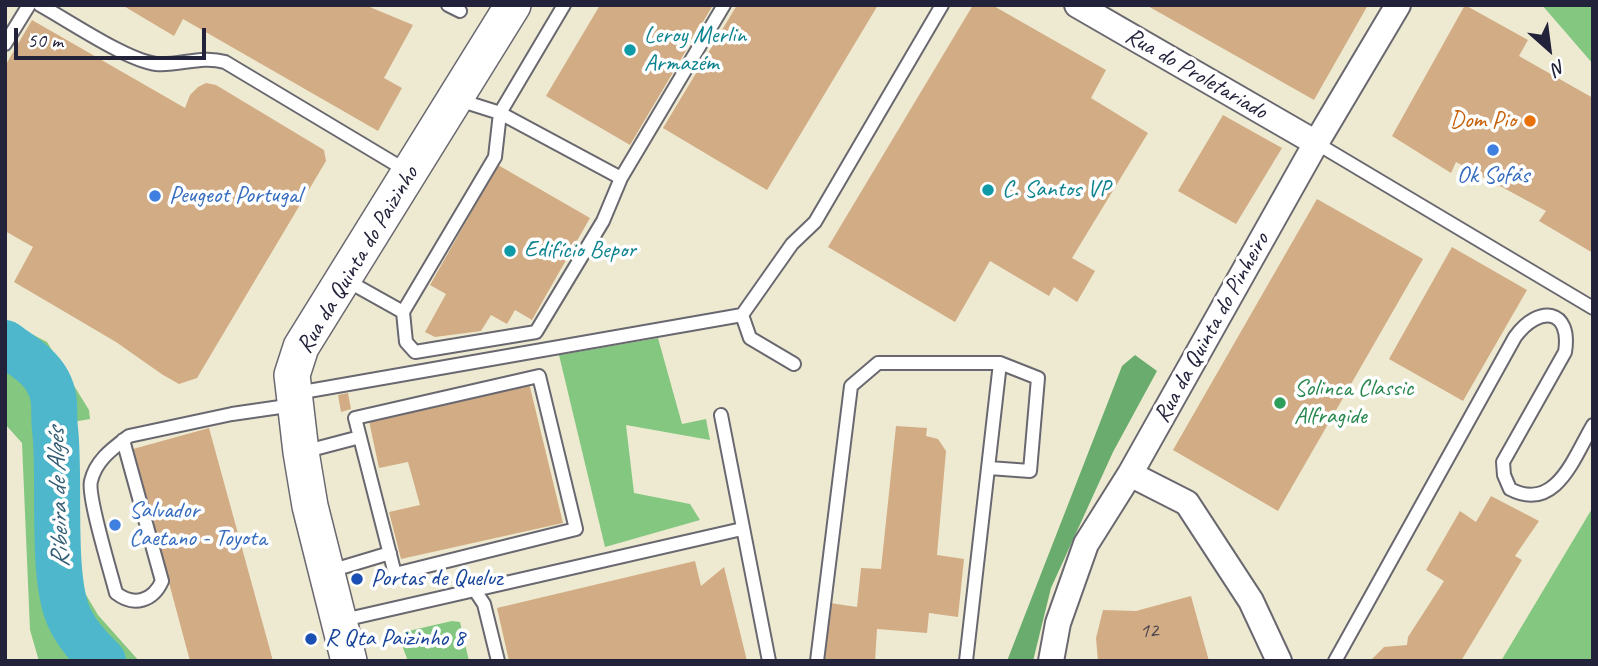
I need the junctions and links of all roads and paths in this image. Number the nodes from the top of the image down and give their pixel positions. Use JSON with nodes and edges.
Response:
{"nodes":[{"id":1,"x":29,"y":5,"type":"edge"},
{"id":2,"x":40,"y":5,"type":"edge"},
{"id":3,"x":448,"y":5,"type":"edge"},
{"id":4,"x":513,"y":5,"type":"edge"},
{"id":5,"x":564,"y":5,"type":"edge"},
{"id":6,"x":724,"y":5,"type":"edge"},
{"id":7,"x":942,"y":5,"type":"edge"},
{"id":8,"x":1077,"y":5,"type":"edge"},
{"id":9,"x":1398,"y":5,"type":"edge"},
{"id":10,"x":460,"y":11,"type":"dead end"},
{"id":11,"x":5,"y":44,"type":"edge"},
{"id":12,"x":455,"y":99,"type":"junction"},
{"id":13,"x":500,"y":113,"type":"junction"},
{"id":14,"x":1316,"y":143,"type":"junction"},
{"id":15,"x":411,"y":173,"type":"junction"},
{"id":16,"x":621,"y":178,"type":"junction"},
{"id":17,"x":344,"y":279,"type":"junction"},
{"id":18,"x":1593,"y":308,"type":"edge"},
{"id":19,"x":403,"y":312,"type":"junction"},
{"id":20,"x":742,"y":315,"type":"junction"},
{"id":21,"x":1000,"y":363,"type":"junction"},
{"id":22,"x":794,"y":364,"type":"dead end"},
{"id":23,"x":293,"y":400,"type":"junction"},
{"id":24,"x":721,"y":415,"type":"dead end"},
{"id":25,"x":1593,"y":425,"type":"edge"},
{"id":26,"x":360,"y":437,"type":"junction"},
{"id":27,"x":123,"y":440,"type":"junction"},
{"id":28,"x":301,"y":452,"type":"junction"},
{"id":29,"x":989,"y":468,"type":"junction"},
{"id":30,"x":1130,"y":474,"type":"junction"},
{"id":31,"x":742,"y":529,"type":"junction"},
{"id":32,"x":390,"y":554,"type":"junction"},
{"id":33,"x":327,"y":572,"type":"junction"},
{"id":34,"x":474,"y":589,"type":"junction"},
{"id":35,"x":339,"y":621,"type":"junction"},
{"id":36,"x":349,"y":661,"type":"edge"},
{"id":37,"x":498,"y":661,"type":"edge"},
{"id":38,"x":769,"y":661,"type":"edge"},
{"id":39,"x":817,"y":661,"type":"edge"},
{"id":40,"x":965,"y":661,"type":"edge"},
{"id":41,"x":1051,"y":661,"type":"edge"},
{"id":42,"x":1279,"y":661,"type":"edge"},
{"id":43,"x":1335,"y":661,"type":"edge"}],
"edges":[{"from":1,"to":11,"type":"lane"},
{"from":2,"to":15,"type":"lane"},
{"from":3,"to":10,"type":"lane"},
{"from":4,"to":12,"type":"street","name":"Rua da Quinta do Paizinho"},
{"from":5,"to":13,"type":"lane"},
{"from":6,"to":16,"type":"lane"},
{"from":7,"to":20,"type":"lane"},
{"from":8,"to":14,"type":"street","name":"Rua do Proletariado"},
{"from":9,"to":14,"type":"street","name":"Rua da Quinta do Pinheiro"},
{"from":12,"to":13,"type":"lane"},
{"from":12,"to":15,"type":"street","name":"Rua da Quinta do Paizinho"},
{"from":13,"to":16,"type":"lane"},
{"from":13,"to":19,"type":"lane"},
{"from":14,"to":18,"type":"lane"},
{"from":14,"to":30,"type":"street","name":"Rua da Quinta do Pinheiro"},
{"from":15,"to":17,"type":"street","name":"Rua da Quinta do Paizinho"},
{"from":16,"to":19,"type":"lane"},
{"from":17,"to":19,"type":"lane"},
{"from":17,"to":23,"type":"street","name":"Rua da Quinta do Paizinho"},
{"from":20,"to":22,"type":"lane"},
{"from":20,"to":23,"type":"lane"},
{"from":21,"to":29,"type":"lane"},
{"from":21,"to":29,"type":"lane"},
{"from":21,"to":39,"type":"lane"},
{"from":23,"to":27,"type":"lane"},
{"from":23,"to":28,"type":"street","name":"Rua da Quinta do Paizinho"},
{"from":24,"to":31,"type":"lane"},
{"from":25,"to":43,"type":"lane"},
{"from":26,"to":28,"type":"lane"},
{"from":26,"to":32,"type":"lane"},
{"from":26,"to":32,"type":"lane"},
{"from":27,"to":27,"type":"lane"},
{"from":28,"to":33,"type":"street","name":"Rua da Quinta do Paizinho"},
{"from":29,"to":40,"type":"lane"},
{"from":30,"to":41,"type":"street","name":"Rua da Quinta do Pinheiro"},
{"from":30,"to":42,"type":"street"},
{"from":31,"to":34,"type":"lane"},
{"from":31,"to":38,"type":"lane"},
{"from":32,"to":33,"type":"lane"},
{"from":33,"to":35,"type":"street","name":"Rua da Quinta do Paizinho"},
{"from":34,"to":35,"type":"lane"},
{"from":34,"to":37,"type":"lane"},
{"from":35,"to":36,"type":"street","name":"Rua da Quinta do Paizinho"}]}
